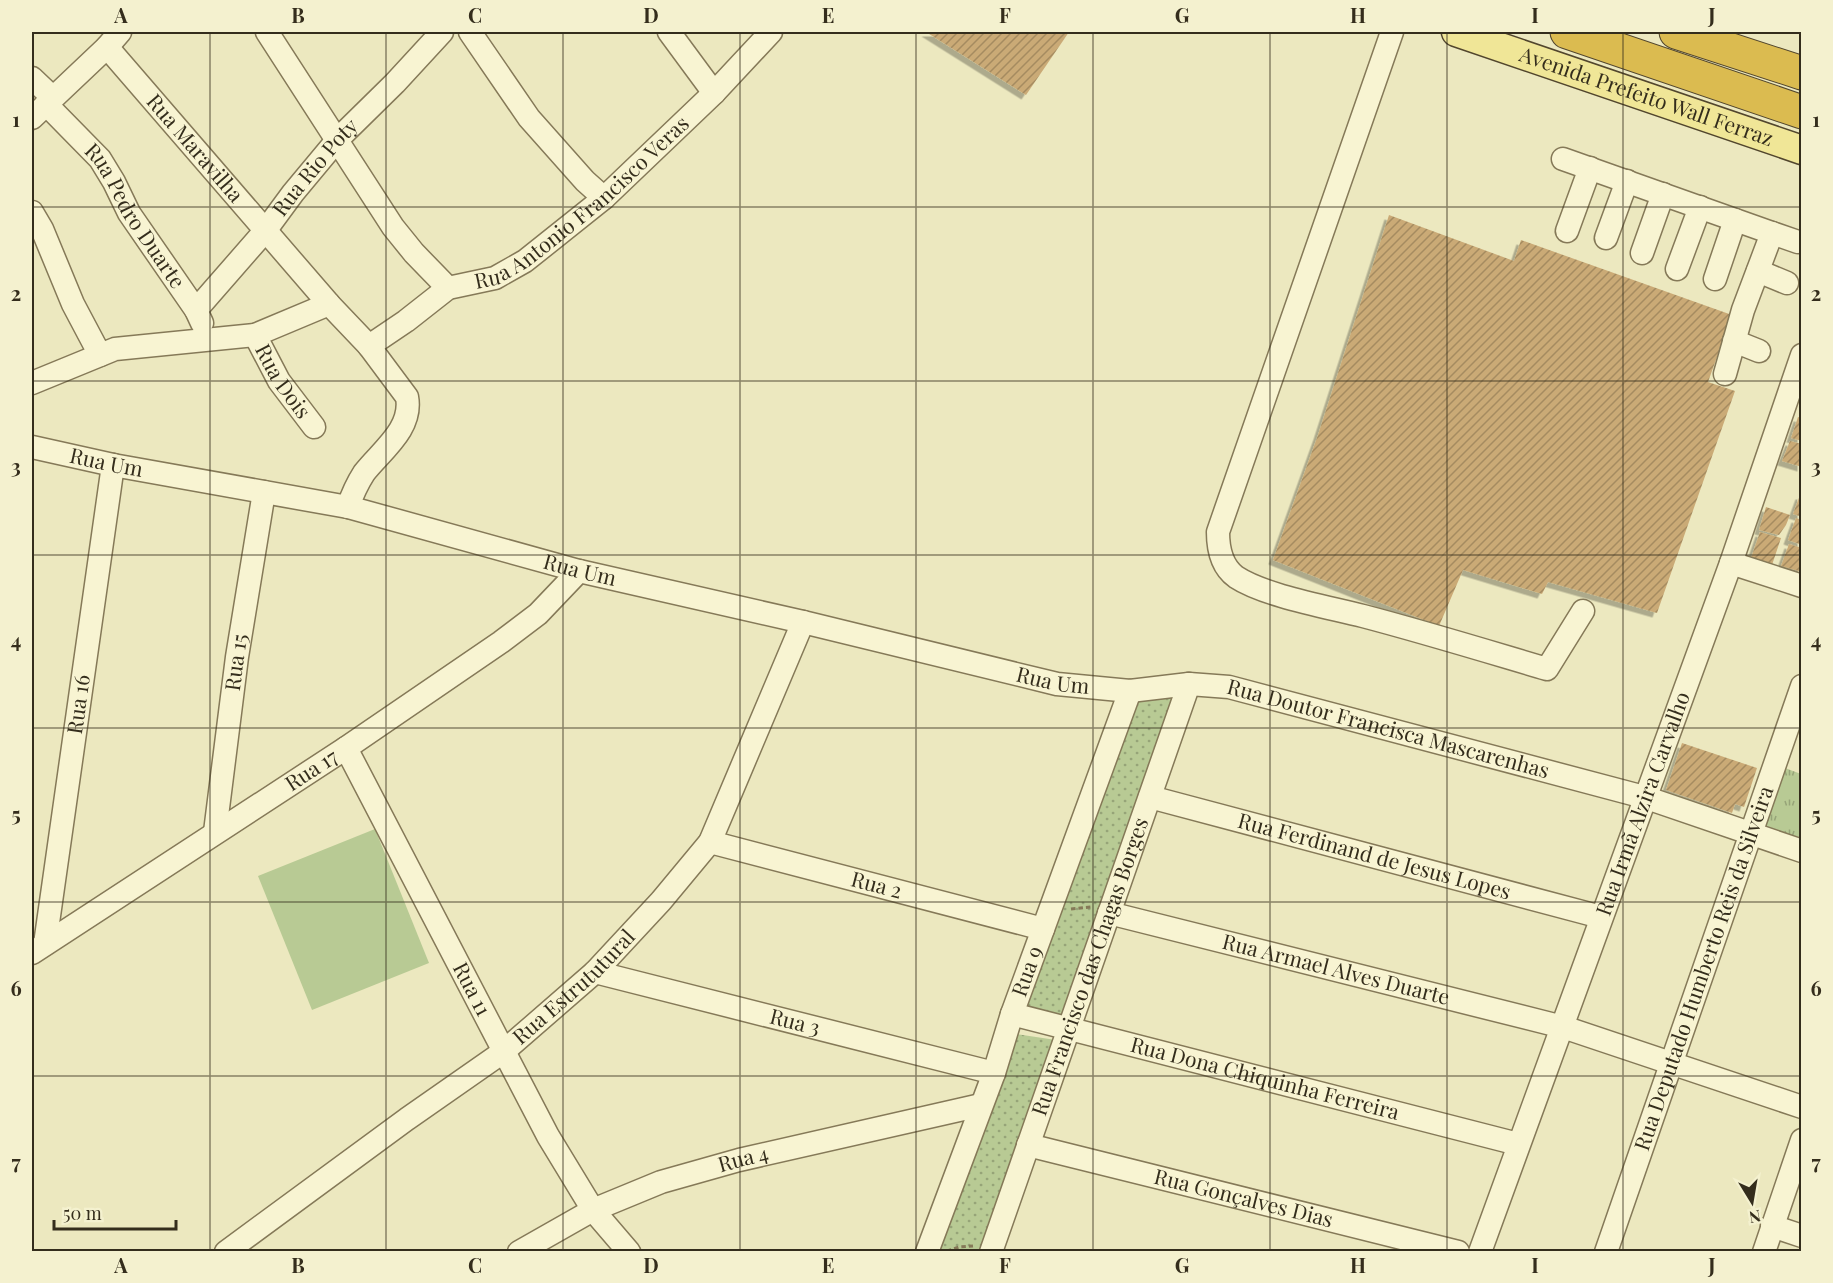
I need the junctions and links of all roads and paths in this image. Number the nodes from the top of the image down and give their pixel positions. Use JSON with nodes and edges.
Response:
{"nodes":[{"id":1,"x":267,"y":32,"type":"edge"},
{"id":2,"x":442,"y":32,"type":"edge"},
{"id":3,"x":470,"y":32,"type":"edge"},
{"id":4,"x":669,"y":32,"type":"edge"},
{"id":5,"x":771,"y":32,"type":"edge"},
{"id":6,"x":1392,"y":32,"type":"edge"},
{"id":7,"x":1456,"y":32,"type":"edge"},
{"id":8,"x":1567,"y":32,"type":"edge"},
{"id":9,"x":1676,"y":32,"type":"edge"},
{"id":10,"x":117,"y":36,"type":"edge"},
{"id":11,"x":1802,"y":73,"type":"edge"},
{"id":12,"x":32,"y":78,"type":"edge"},
{"id":13,"x":714,"y":93,"type":"junction"},
{"id":14,"x":43,"y":106,"type":"edge"},
{"id":15,"x":1802,"y":112,"type":"edge"},
{"id":16,"x":338,"y":139,"type":"junction"},
{"id":17,"x":1802,"y":150,"type":"edge"},
{"id":18,"x":1563,"y":159,"type":"dead end"},
{"id":19,"x":1590,"y":168,"type":"junction"},
{"id":20,"x":1627,"y":182,"type":"junction"},
{"id":21,"x":1663,"y":194,"type":"junction"},
{"id":22,"x":604,"y":198,"type":"junction"},
{"id":23,"x":1700,"y":207,"type":"junction"},
{"id":24,"x":32,"y":212,"type":"edge"},
{"id":25,"x":1736,"y":220,"type":"junction"},
{"id":26,"x":265,"y":231,"type":"junction"},
{"id":27,"x":1567,"y":231,"type":"dead end"},
{"id":28,"x":1772,"y":233,"type":"junction"},
{"id":29,"x":1606,"y":238,"type":"dead end"},
{"id":30,"x":1798,"y":242,"type":"dead end"},
{"id":31,"x":1642,"y":253,"type":"dead end"},
{"id":32,"x":1677,"y":269,"type":"dead end"},
{"id":33,"x":1758,"y":271,"type":"junction"},
{"id":34,"x":1715,"y":279,"type":"dead end"},
{"id":35,"x":1787,"y":283,"type":"dead end"},
{"id":36,"x":448,"y":288,"type":"junction"},
{"id":37,"x":329,"y":304,"type":"junction"},
{"id":38,"x":196,"y":309,"type":"junction"},
{"id":39,"x":255,"y":335,"type":"junction"},
{"id":40,"x":209,"y":338,"type":"junction"},
{"id":41,"x":1734,"y":341,"type":"junction"},
{"id":42,"x":369,"y":346,"type":"junction"},
{"id":43,"x":1759,"y":351,"type":"dead end"},
{"id":44,"x":100,"y":355,"type":"junction"},
{"id":45,"x":1802,"y":356,"type":"edge"},
{"id":46,"x":1725,"y":374,"type":"dead end"},
{"id":47,"x":32,"y":383,"type":"edge"},
{"id":48,"x":314,"y":427,"type":"dead end"},
{"id":49,"x":32,"y":447,"type":"edge"},
{"id":50,"x":113,"y":465,"type":"junction"},
{"id":51,"x":264,"y":492,"type":"junction"},
{"id":52,"x":348,"y":507,"type":"junction"},
{"id":53,"x":1731,"y":563,"type":"junction"},
{"id":54,"x":579,"y":571,"type":"junction"},
{"id":55,"x":1802,"y":586,"type":"edge"},
{"id":56,"x":1583,"y":611,"type":"dead end"},
{"id":57,"x":802,"y":622,"type":"junction"},
{"id":58,"x":1189,"y":684,"type":"junction"},
{"id":59,"x":1802,"y":686,"type":"edge"},
{"id":60,"x":1130,"y":691,"type":"junction"},
{"id":61,"x":346,"y":748,"type":"junction"},
{"id":62,"x":1150,"y":797,"type":"junction"},
{"id":63,"x":1644,"y":797,"type":"junction"},
{"id":64,"x":216,"y":832,"type":"junction"},
{"id":65,"x":1749,"y":834,"type":"junction"},
{"id":66,"x":710,"y":842,"type":"junction"},
{"id":67,"x":1802,"y":851,"type":"edge"},
{"id":68,"x":1109,"y":913,"type":"junction"},
{"id":69,"x":1601,"y":917,"type":"junction"},
{"id":70,"x":1046,"y":921,"type":"junction"},
{"id":71,"x":38,"y":949,"type":"edge"},
{"id":72,"x":595,"y":972,"type":"junction"},
{"id":73,"x":1012,"y":1014,"type":"junction"},
{"id":74,"x":1563,"y":1027,"type":"junction"},
{"id":75,"x":1068,"y":1028,"type":"junction"},
{"id":76,"x":503,"y":1052,"type":"junction"},
{"id":77,"x":1670,"y":1063,"type":"junction"},
{"id":78,"x":994,"y":1073,"type":"junction"},
{"id":79,"x":981,"y":1105,"type":"junction"},
{"id":80,"x":1802,"y":1107,"type":"edge"},
{"id":81,"x":1802,"y":1140,"type":"edge"},
{"id":82,"x":1518,"y":1144,"type":"junction"},
{"id":83,"x":1028,"y":1145,"type":"junction"},
{"id":84,"x":593,"y":1210,"type":"junction"},
{"id":85,"x":1772,"y":1227,"type":"junction"},
{"id":86,"x":1802,"y":1236,"type":"edge"},
{"id":87,"x":983,"y":1249,"type":"edge"},
{"id":88,"x":226,"y":1251,"type":"edge"},
{"id":89,"x":519,"y":1251,"type":"edge"},
{"id":90,"x":629,"y":1251,"type":"edge"},
{"id":91,"x":927,"y":1251,"type":"edge"},
{"id":92,"x":946,"y":1251,"type":"edge"},
{"id":93,"x":1458,"y":1251,"type":"edge"},
{"id":94,"x":1480,"y":1251,"type":"edge"},
{"id":95,"x":1606,"y":1251,"type":"edge"},
{"id":96,"x":1764,"y":1251,"type":"edge"}],
"edges":[{"from":1,"to":16,"type":"street"},
{"from":2,"to":16,"type":"street","name":"Rua Rio Poty"},
{"from":3,"to":22,"type":"street"},
{"from":4,"to":13,"type":"street"},
{"from":5,"to":13,"type":"street","name":"Rua Antonio Francisco Veras"},
{"from":6,"to":56,"type":"street"},
{"from":7,"to":17,"type":"main road","name":"Avenida Prefeito Wall Ferraz"},
{"from":8,"to":15,"type":"highway","name":"Avenida Prefeito Wall Ferraz"},
{"from":9,"to":11,"type":"highway"},
{"from":10,"to":14,"type":"street"},
{"from":10,"to":26,"type":"street","name":"Rua Maravilha"},
{"from":12,"to":14,"type":"street","name":"Rua Pedro Duarte"},
{"from":13,"to":22,"type":"street","name":"Rua Antonio Francisco Veras"},
{"from":14,"to":38,"type":"street","name":"Rua Pedro Duarte"},
{"from":16,"to":26,"type":"street","name":"Rua Rio Poty"},
{"from":16,"to":36,"type":"street"},
{"from":18,"to":19,"type":"street"},
{"from":19,"to":20,"type":"street"},
{"from":19,"to":27,"type":"street"},
{"from":20,"to":21,"type":"street"},
{"from":20,"to":29,"type":"street"},
{"from":21,"to":23,"type":"street"},
{"from":21,"to":31,"type":"street"},
{"from":22,"to":36,"type":"street","name":"Rua Antonio Francisco Veras"},
{"from":23,"to":25,"type":"street"},
{"from":23,"to":32,"type":"street"},
{"from":24,"to":44,"type":"street"},
{"from":25,"to":28,"type":"street"},
{"from":25,"to":34,"type":"street"},
{"from":26,"to":37,"type":"street","name":"Rua Maravilha"},
{"from":26,"to":38,"type":"street","name":"Rua Rio Poty"},
{"from":28,"to":30,"type":"street"},
{"from":28,"to":33,"type":"street"},
{"from":33,"to":35,"type":"street"},
{"from":33,"to":41,"type":"street"},
{"from":36,"to":42,"type":"street","name":"Rua Antonio Francisco Veras"},
{"from":37,"to":39,"type":"street"},
{"from":37,"to":42,"type":"street","name":"Rua Maravilha"},
{"from":38,"to":40,"type":"street","name":"Rua Pedro Duarte"},
{"from":39,"to":40,"type":"street"},
{"from":39,"to":48,"type":"street","name":"Rua Dois"},
{"from":40,"to":44,"type":"street"},
{"from":41,"to":43,"type":"street"},
{"from":41,"to":46,"type":"street"},
{"from":42,"to":52,"type":"street"},
{"from":44,"to":47,"type":"street"},
{"from":45,"to":53,"type":"street","name":"Rua Irmã Alzira Carvalho"},
{"from":49,"to":50,"type":"street","name":"Rua Um"},
{"from":50,"to":51,"type":"street","name":"Rua Um"},
{"from":50,"to":71,"type":"street","name":"Rua 16"},
{"from":51,"to":52,"type":"street","name":"Rua Um"},
{"from":51,"to":64,"type":"street","name":"Rua 15"},
{"from":52,"to":54,"type":"street","name":"Rua Um"},
{"from":53,"to":55,"type":"street"},
{"from":53,"to":63,"type":"street","name":"Rua Irmã Alzira Carvalho"},
{"from":54,"to":57,"type":"street","name":"Rua Um"},
{"from":54,"to":61,"type":"street","name":"Rua 17"},
{"from":57,"to":60,"type":"street","name":"Rua Um"},
{"from":57,"to":66,"type":"street","name":"Rua Estrututural"},
{"from":58,"to":60,"type":"street","name":"Rua Doutor Francisca Mascarenhas"},
{"from":58,"to":62,"type":"street","name":"Rua Francisco das Chagas Borges"},
{"from":58,"to":63,"type":"street","name":"Rua Doutor Francisca Mascarenhas"},
{"from":59,"to":65,"type":"street","name":"Rua Deputado Humberto Reis da Silveira"},
{"from":60,"to":70,"type":"street","name":"Rua 9"},
{"from":61,"to":64,"type":"street","name":"Rua 17"},
{"from":61,"to":76,"type":"street","name":"Rua 11"},
{"from":62,"to":68,"type":"street","name":"Rua Francisco das Chagas Borges"},
{"from":62,"to":69,"type":"street","name":"Rua Ferdinand de Jesus Lopes"},
{"from":63,"to":65,"type":"street","name":"Rua Doutor Francisca Mascarenhas"},
{"from":63,"to":69,"type":"street","name":"Rua Irmã Alzira Carvalho"},
{"from":64,"to":71,"type":"street","name":"Rua 17"},
{"from":65,"to":67,"type":"street","name":"Rua Doutor Francisca Mascarenhas"},
{"from":65,"to":77,"type":"street","name":"Rua Deputado Humberto Reis da Silveira"},
{"from":66,"to":70,"type":"street","name":"Rua 2"},
{"from":66,"to":72,"type":"street","name":"Rua Estrututural"},
{"from":68,"to":70,"type":"path"},
{"from":68,"to":74,"type":"street","name":"Rua Armael Alves Duarte"},
{"from":68,"to":75,"type":"street","name":"Rua Francisco das Chagas Borges"},
{"from":69,"to":74,"type":"street","name":"Rua Irmã Alzira Carvalho"},
{"from":70,"to":73,"type":"street","name":"Rua 9"},
{"from":72,"to":76,"type":"street","name":"Rua Estrututural"},
{"from":72,"to":78,"type":"street","name":"Rua 3"},
{"from":73,"to":75,"type":"street","name":"Rua Dona Chiquinha Ferreira"},
{"from":73,"to":78,"type":"street","name":"Rua 9"},
{"from":74,"to":77,"type":"street","name":"Rua Armael Alves Duarte"},
{"from":74,"to":82,"type":"street","name":"Rua Irmã Alzira Carvalho"},
{"from":75,"to":82,"type":"street","name":"Rua Dona Chiquinha Ferreira"},
{"from":75,"to":83,"type":"street","name":"Rua Francisco das Chagas Borges"},
{"from":76,"to":84,"type":"street","name":"Rua 11"},
{"from":76,"to":88,"type":"street","name":"Rua Estrututural"},
{"from":77,"to":80,"type":"street","name":"Rua Armael Alves Duarte"},
{"from":77,"to":95,"type":"street","name":"Rua Deputado Humberto Reis da Silveira"},
{"from":78,"to":79,"type":"street","name":"Rua 9"},
{"from":79,"to":84,"type":"street","name":"Rua 4"},
{"from":79,"to":91,"type":"street","name":"Rua 9"},
{"from":81,"to":85,"type":"street"},
{"from":82,"to":94,"type":"street","name":"Rua Irmã Alzira Carvalho"},
{"from":83,"to":87,"type":"street","name":"Rua Francisco das Chagas Borges"},
{"from":83,"to":93,"type":"street","name":"Rua Gonçalves Dias"},
{"from":84,"to":89,"type":"street","name":"Rua 4"},
{"from":84,"to":90,"type":"street","name":"Rua 11"},
{"from":85,"to":86,"type":"street"},
{"from":85,"to":96,"type":"street"},
{"from":87,"to":92,"type":"path"}]}
